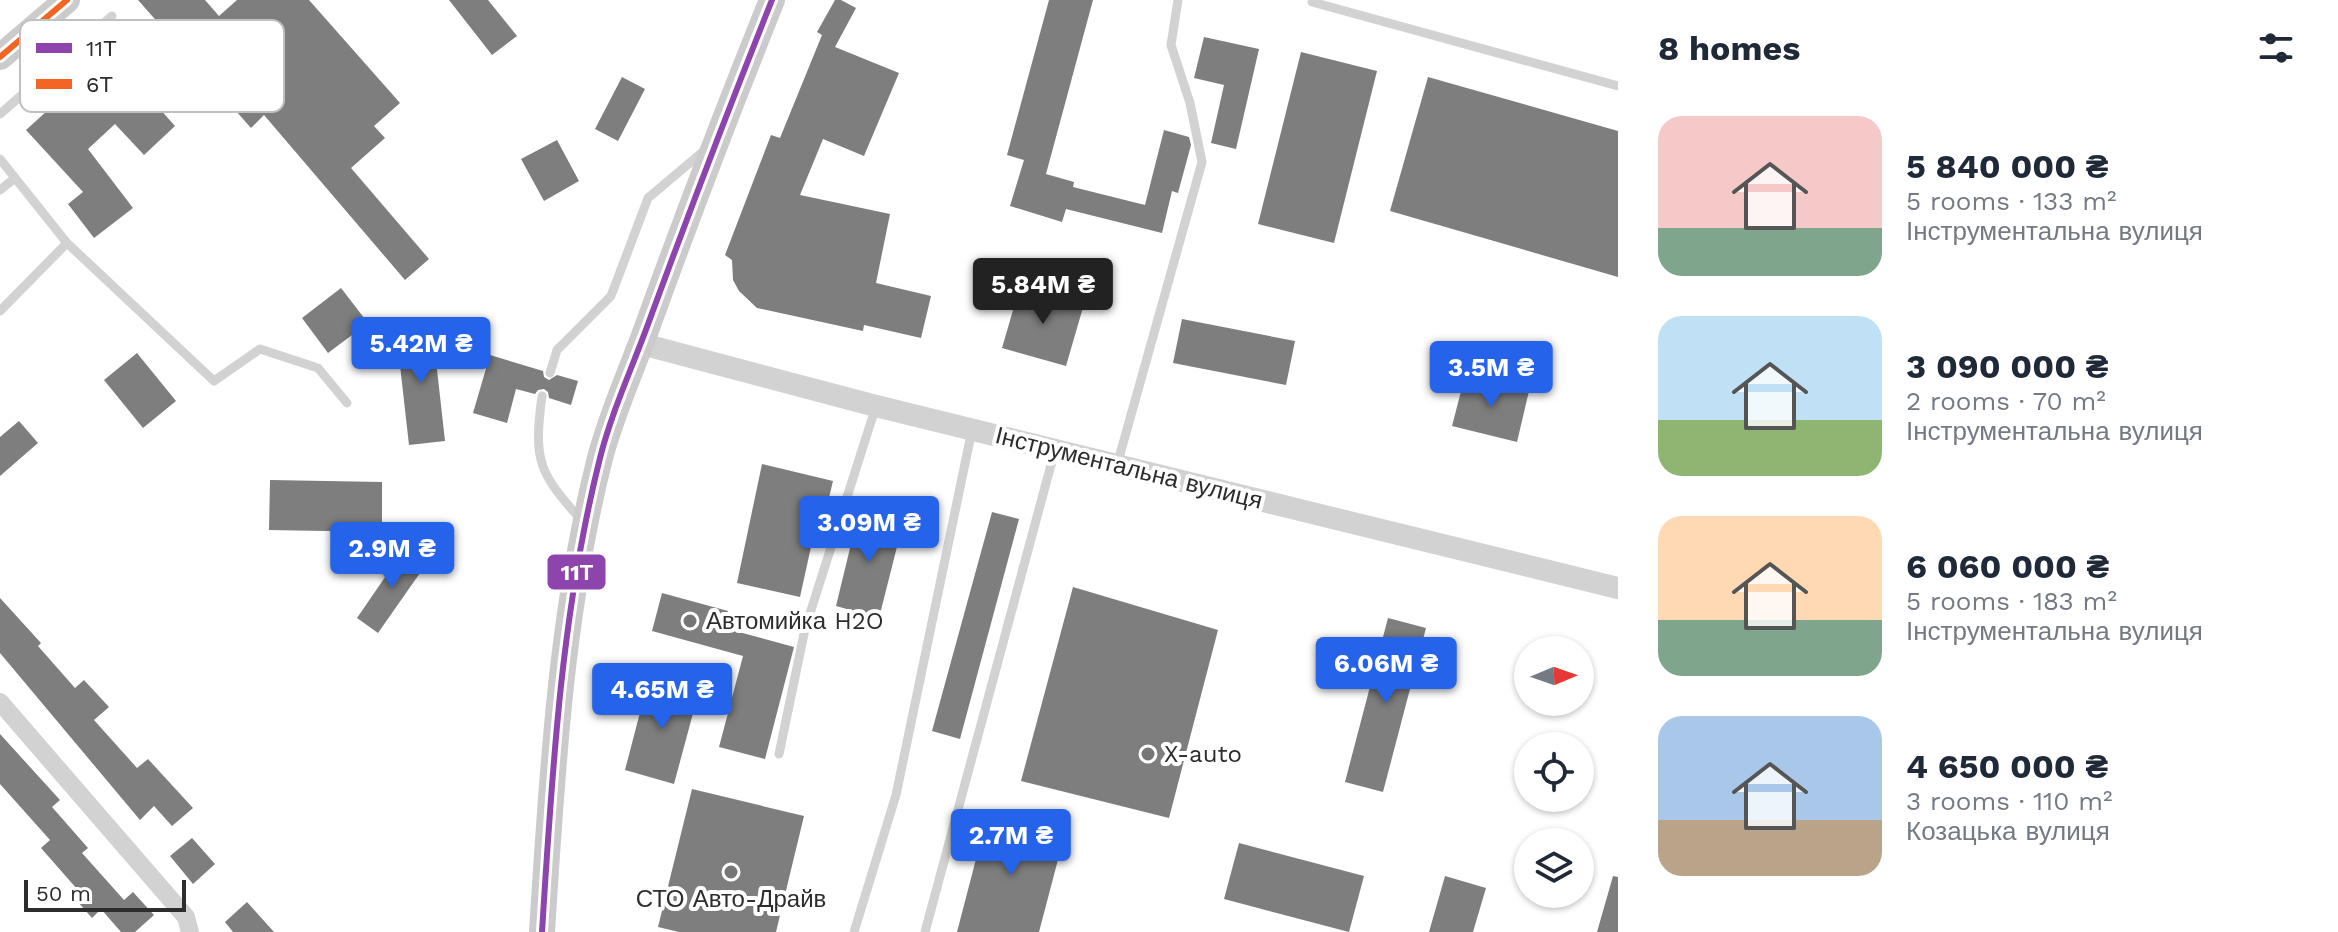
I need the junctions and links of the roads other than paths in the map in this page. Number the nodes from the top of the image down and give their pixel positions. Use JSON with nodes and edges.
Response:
{"nodes":[{"id":1,"x":67,"y":0,"type":"edge"},
{"id":2,"x":772,"y":0,"type":"edge"},
{"id":3,"x":1178,"y":0,"type":"edge"},
{"id":4,"x":1312,"y":2,"type":"edge"},
{"id":5,"x":112,"y":16,"type":"dead end"},
{"id":6,"x":43,"y":20,"type":"edge"},
{"id":7,"x":107,"y":20,"type":"edge"},
{"id":8,"x":20,"y":40,"type":"edge"},
{"id":9,"x":0,"y":57,"type":"edge"},
{"id":10,"x":1618,"y":86,"type":"edge"},
{"id":11,"x":20,"y":96,"type":"edge"},
{"id":12,"x":0,"y":114,"type":"edge"},
{"id":13,"x":714,"y":143,"type":"junction"},
{"id":14,"x":0,"y":159,"type":"edge"},
{"id":15,"x":15,"y":178,"type":"junction"},
{"id":16,"x":0,"y":190,"type":"edge"},
{"id":17,"x":67,"y":243,"type":"junction"},
{"id":18,"x":0,"y":311,"type":"edge"},
{"id":19,"x":642,"y":344,"type":"junction"},
{"id":20,"x":550,"y":373,"type":"dead end"},
{"id":21,"x":542,"y":396,"type":"dead end"},
{"id":22,"x":347,"y":403,"type":"dead end"},
{"id":23,"x":876,"y":406,"type":"junction"},
{"id":24,"x":972,"y":430,"type":"junction"},
{"id":25,"x":1055,"y":450,"type":"junction"},
{"id":26,"x":1117,"y":465,"type":"junction"},
{"id":27,"x":585,"y":525,"type":"junction"},
{"id":28,"x":1618,"y":588,"type":"edge"},
{"id":29,"x":0,"y":702,"type":"edge"},
{"id":30,"x":779,"y":754,"type":"dead end"},
{"id":31,"x":190,"y":932,"type":"edge"},
{"id":32,"x":542,"y":932,"type":"edge"},
{"id":33,"x":854,"y":932,"type":"edge"},
{"id":34,"x":925,"y":932,"type":"edge"}],
"edges":[{"from":1,"to":6,"type":"main road"},
{"from":2,"to":13,"type":"main road"},
{"from":3,"to":26,"type":"lane"},
{"from":4,"to":10,"type":"lane"},
{"from":5,"to":7,"type":"lane"},
{"from":8,"to":9,"type":"main road"},
{"from":11,"to":12,"type":"lane"},
{"from":13,"to":19,"type":"main road"},
{"from":13,"to":20,"type":"lane"},
{"from":14,"to":15,"type":"lane"},
{"from":15,"to":16,"type":"lane"},
{"from":15,"to":17,"type":"lane"},
{"from":17,"to":18,"type":"lane"},
{"from":17,"to":22,"type":"lane"},
{"from":19,"to":23,"type":"street","name":"Інструментальна вулиця"},
{"from":19,"to":27,"type":"main road"},
{"from":21,"to":27,"type":"lane"},
{"from":23,"to":24,"type":"street","name":"Інструментальна вулиця"},
{"from":23,"to":30,"type":"lane"},
{"from":24,"to":25,"type":"street","name":"Інструментальна вулиця"},
{"from":24,"to":33,"type":"lane"},
{"from":25,"to":26,"type":"street","name":"Інструментальна вулиця"},
{"from":25,"to":34,"type":"lane"},
{"from":26,"to":28,"type":"street","name":"Інструментальна вулиця"},
{"from":27,"to":32,"type":"main road"},
{"from":29,"to":31,"type":"street"}]}
